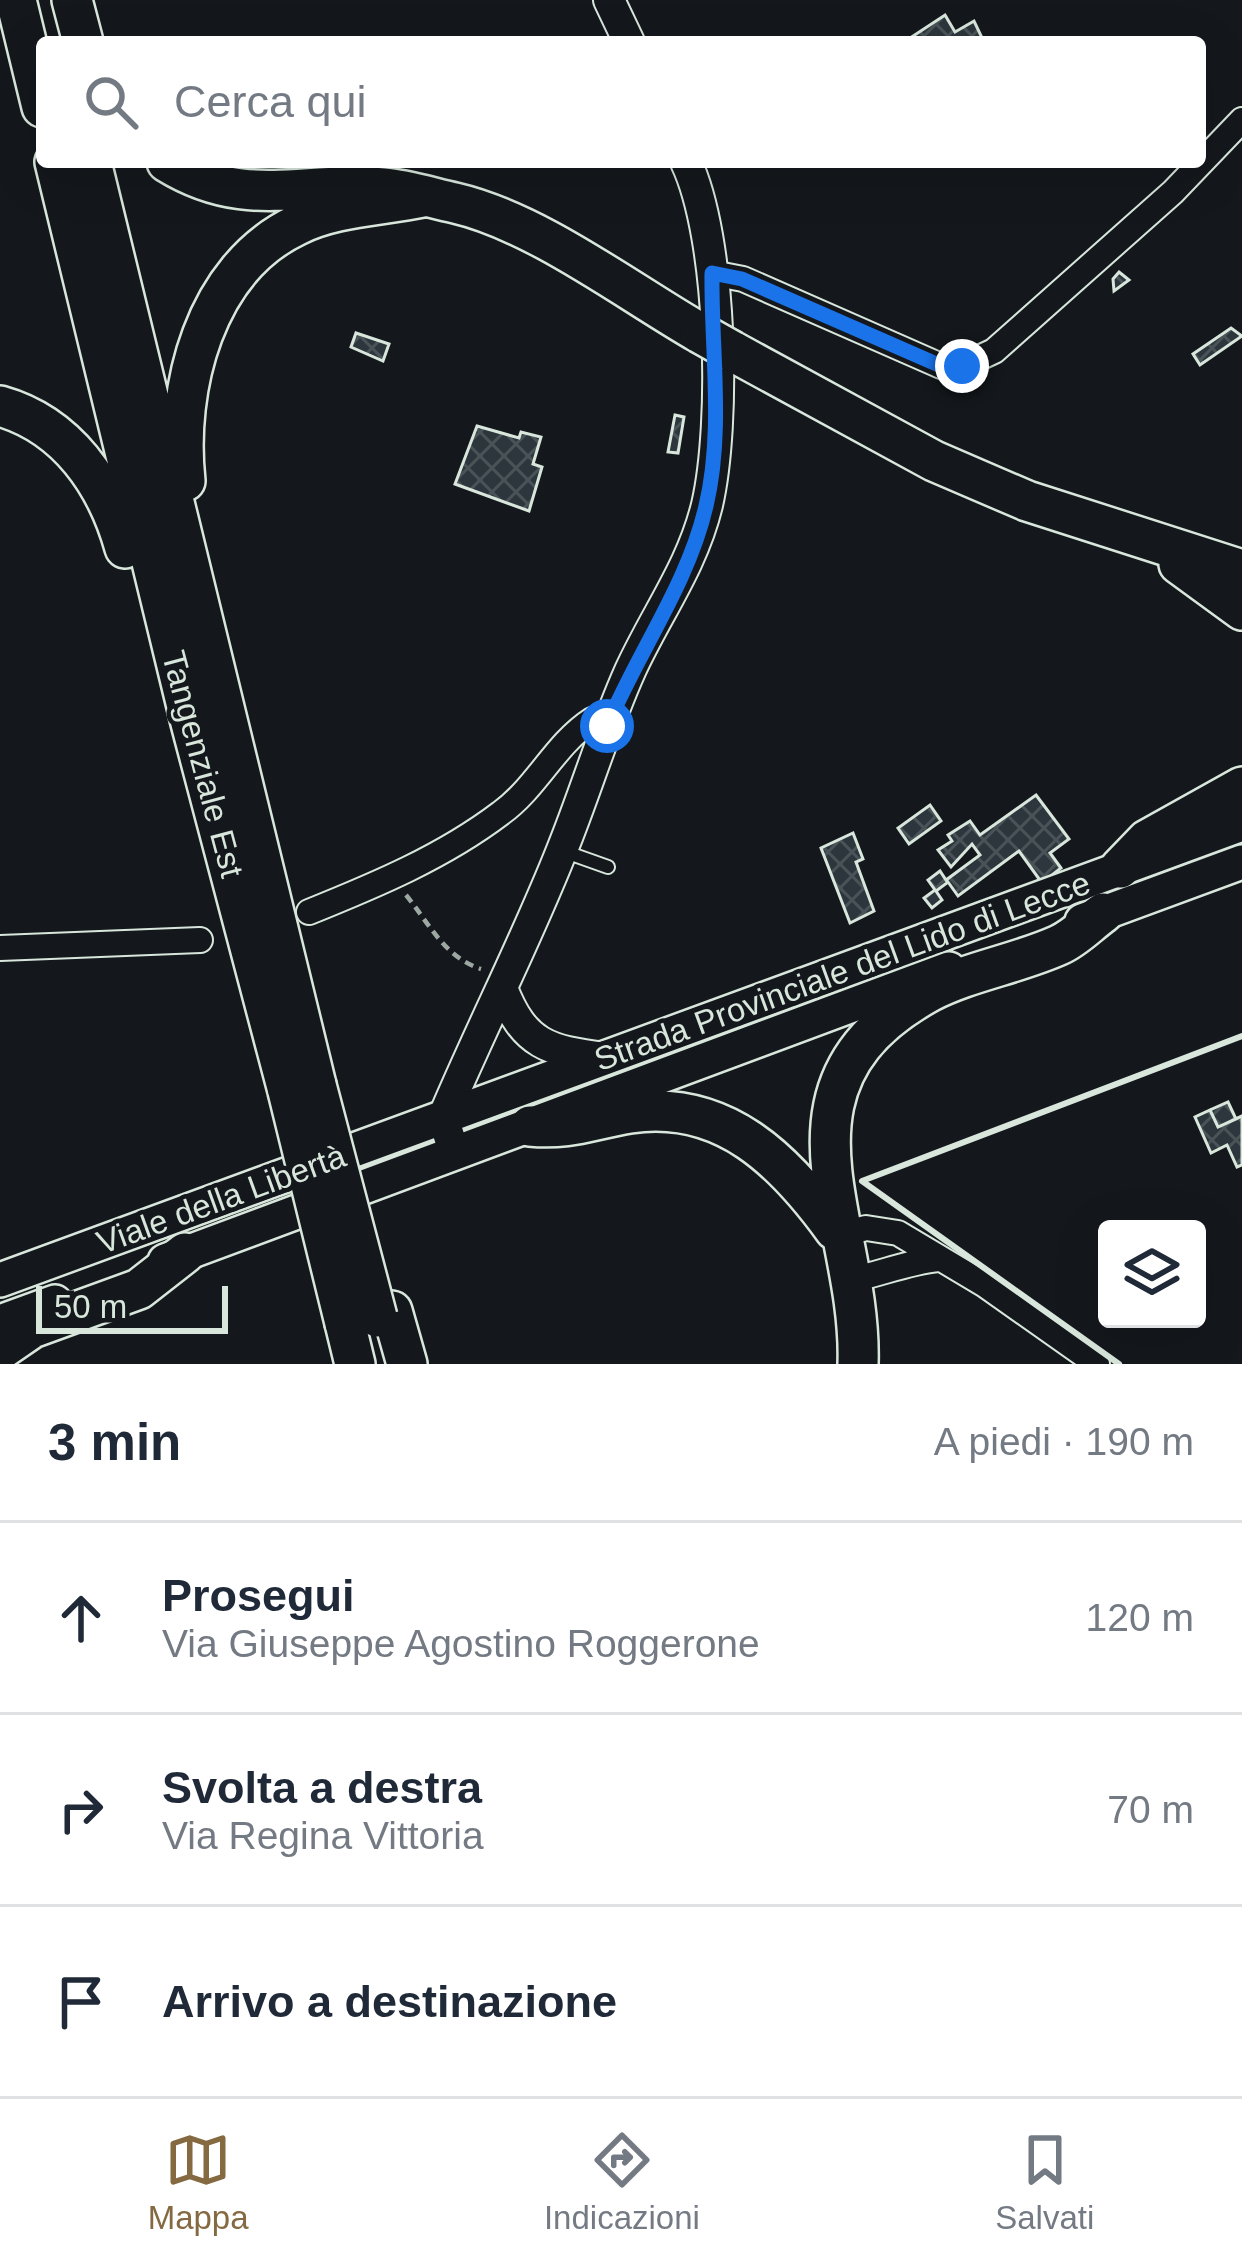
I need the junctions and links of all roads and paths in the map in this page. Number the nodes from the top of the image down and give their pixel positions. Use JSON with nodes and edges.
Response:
{"nodes":[{"id":1,"x":16,"y":0,"type":"edge"},
{"id":2,"x":52,"y":0,"type":"edge"},
{"id":3,"x":72,"y":0,"type":"edge"},
{"id":4,"x":609,"y":0,"type":"edge"},
{"id":5,"x":61,"y":36,"type":"edge"},
{"id":6,"x":81,"y":36,"type":"edge"},
{"id":7,"x":626,"y":36,"type":"edge"},
{"id":8,"x":36,"y":82,"type":"edge"},
{"id":9,"x":1242,"y":120,"type":"edge"},
{"id":10,"x":1206,"y":157,"type":"edge"},
{"id":11,"x":57,"y":168,"type":"edge"},
{"id":12,"x":92,"y":168,"type":"edge"},
{"id":13,"x":179,"y":168,"type":"edge"},
{"id":14,"x":688,"y":168,"type":"edge"},
{"id":15,"x":1195,"y":168,"type":"edge"},
{"id":16,"x":423,"y":197,"type":"junction"},
{"id":17,"x":712,"y":273,"type":"junction"},
{"id":18,"x":0,"y":406,"type":"edge"},
{"id":19,"x":1128,"y":536,"type":"junction"},
{"id":20,"x":1242,"y":570,"type":"edge"},
{"id":21,"x":1242,"y":610,"type":"edge"},
{"id":22,"x":207,"y":720,"type":"junction"},
{"id":23,"x":607,"y":726,"type":"junction"},
{"id":24,"x":1242,"y":787,"type":"edge"},
{"id":25,"x":1242,"y":824,"type":"edge"},
{"id":26,"x":562,"y":850,"type":"junction"},
{"id":27,"x":1242,"y":862,"type":"edge"},
{"id":28,"x":608,"y":867,"type":"dead end"},
{"id":29,"x":1120,"y":868,"type":"junction"},
{"id":30,"x":378,"y":884,"type":"junction"},
{"id":31,"x":309,"y":912,"type":"dead end"},
{"id":32,"x":1103,"y":913,"type":"junction"},
{"id":33,"x":200,"y":940,"type":"dead end"},
{"id":34,"x":0,"y":948,"type":"edge"},
{"id":35,"x":502,"y":988,"type":"junction"},
{"id":36,"x":606,"y":1058,"type":"junction"},
{"id":37,"x":443,"y":1118,"type":"junction"},
{"id":38,"x":530,"y":1126,"type":"junction"},
{"id":39,"x":318,"y":1144,"type":"junction"},
{"id":40,"x":455,"y":1154,"type":"junction"},
{"id":41,"x":838,"y":1234,"type":"junction"},
{"id":42,"x":185,"y":1253,"type":"junction"},
{"id":43,"x":939,"y":1259,"type":"junction"},
{"id":44,"x":0,"y":1280,"type":"edge"},
{"id":45,"x":850,"y":1280,"type":"junction"},
{"id":46,"x":0,"y":1322,"type":"edge"},
{"id":47,"x":355,"y":1329,"type":"edge"},
{"id":48,"x":0,"y":1350,"type":"edge"},
{"id":49,"x":355,"y":1364,"type":"edge"},
{"id":50,"x":388,"y":1364,"type":"edge"},
{"id":51,"x":406,"y":1364,"type":"edge"},
{"id":52,"x":858,"y":1364,"type":"edge"},
{"id":53,"x":1097,"y":1364,"type":"edge"}],
"edges":[{"from":1,"to":8,"type":"highway"},
{"from":2,"to":5,"type":"highway"},
{"from":3,"to":6,"type":"highway"},
{"from":4,"to":7,"type":"street"},
{"from":9,"to":10,"type":"street"},
{"from":11,"to":22,"type":"highway","name":"Tangenziale Est"},
{"from":12,"to":22,"type":"highway","name":"Tangenziale Est"},
{"from":13,"to":16,"type":"highway"},
{"from":14,"to":17,"type":"street"},
{"from":15,"to":17,"type":"street"},
{"from":16,"to":19,"type":"highway"},
{"from":16,"to":22,"type":"highway"},
{"from":17,"to":23,"type":"street"},
{"from":18,"to":22,"type":"highway"},
{"from":19,"to":20,"type":"highway"},
{"from":19,"to":21,"type":"highway"},
{"from":22,"to":39,"type":"highway","name":"Tangenziale Est","bridge":true},
{"from":23,"to":26,"type":"street"},
{"from":23,"to":30,"type":"street"},
{"from":24,"to":29,"type":"highway"},
{"from":25,"to":29,"type":"main road","name":"Strada Provinciale del Lido di Lecce"},
{"from":26,"to":28,"type":"lane"},
{"from":26,"to":35,"type":"street"},
{"from":27,"to":32,"type":"main road","name":"Strada Provinciale del Lido di Lecce"},
{"from":29,"to":36,"type":"main road","name":"Strada Provinciale del Lido di Lecce"},
{"from":30,"to":31,"type":"street"},
{"from":30,"to":35,"type":"path"},
{"from":32,"to":38,"type":"main road","name":"Strada Provinciale del Lido di Lecce"},
{"from":32,"to":41,"type":"highway"},
{"from":33,"to":34,"type":"street"},
{"from":35,"to":36,"type":"street"},
{"from":35,"to":37,"type":"street"},
{"from":36,"to":37,"type":"main road","name":"Strada Provinciale del Lido di Lecce"},
{"from":37,"to":40,"type":"street"},
{"from":37,"to":44,"type":"main road","name":"Viale della Libertà"},
{"from":38,"to":40,"type":"main road","name":"Strada Provinciale del Lido di Lecce"},
{"from":38,"to":41,"type":"highway"},
{"from":39,"to":47,"type":"highway","bridge":true},
{"from":39,"to":47,"type":"highway","bridge":true},
{"from":40,"to":42,"type":"main road","name":"Viale della Libertà"},
{"from":41,"to":43,"type":"street"},
{"from":41,"to":45,"type":"highway"},
{"from":42,"to":46,"type":"main road","name":"Viale della Libertà"},
{"from":42,"to":48,"type":"highway"},
{"from":43,"to":45,"type":"street"},
{"from":43,"to":53,"type":"street"},
{"from":45,"to":52,"type":"highway"},
{"from":47,"to":49,"type":"highway"},
{"from":47,"to":50,"type":"highway"},
{"from":47,"to":51,"type":"highway"}]}
